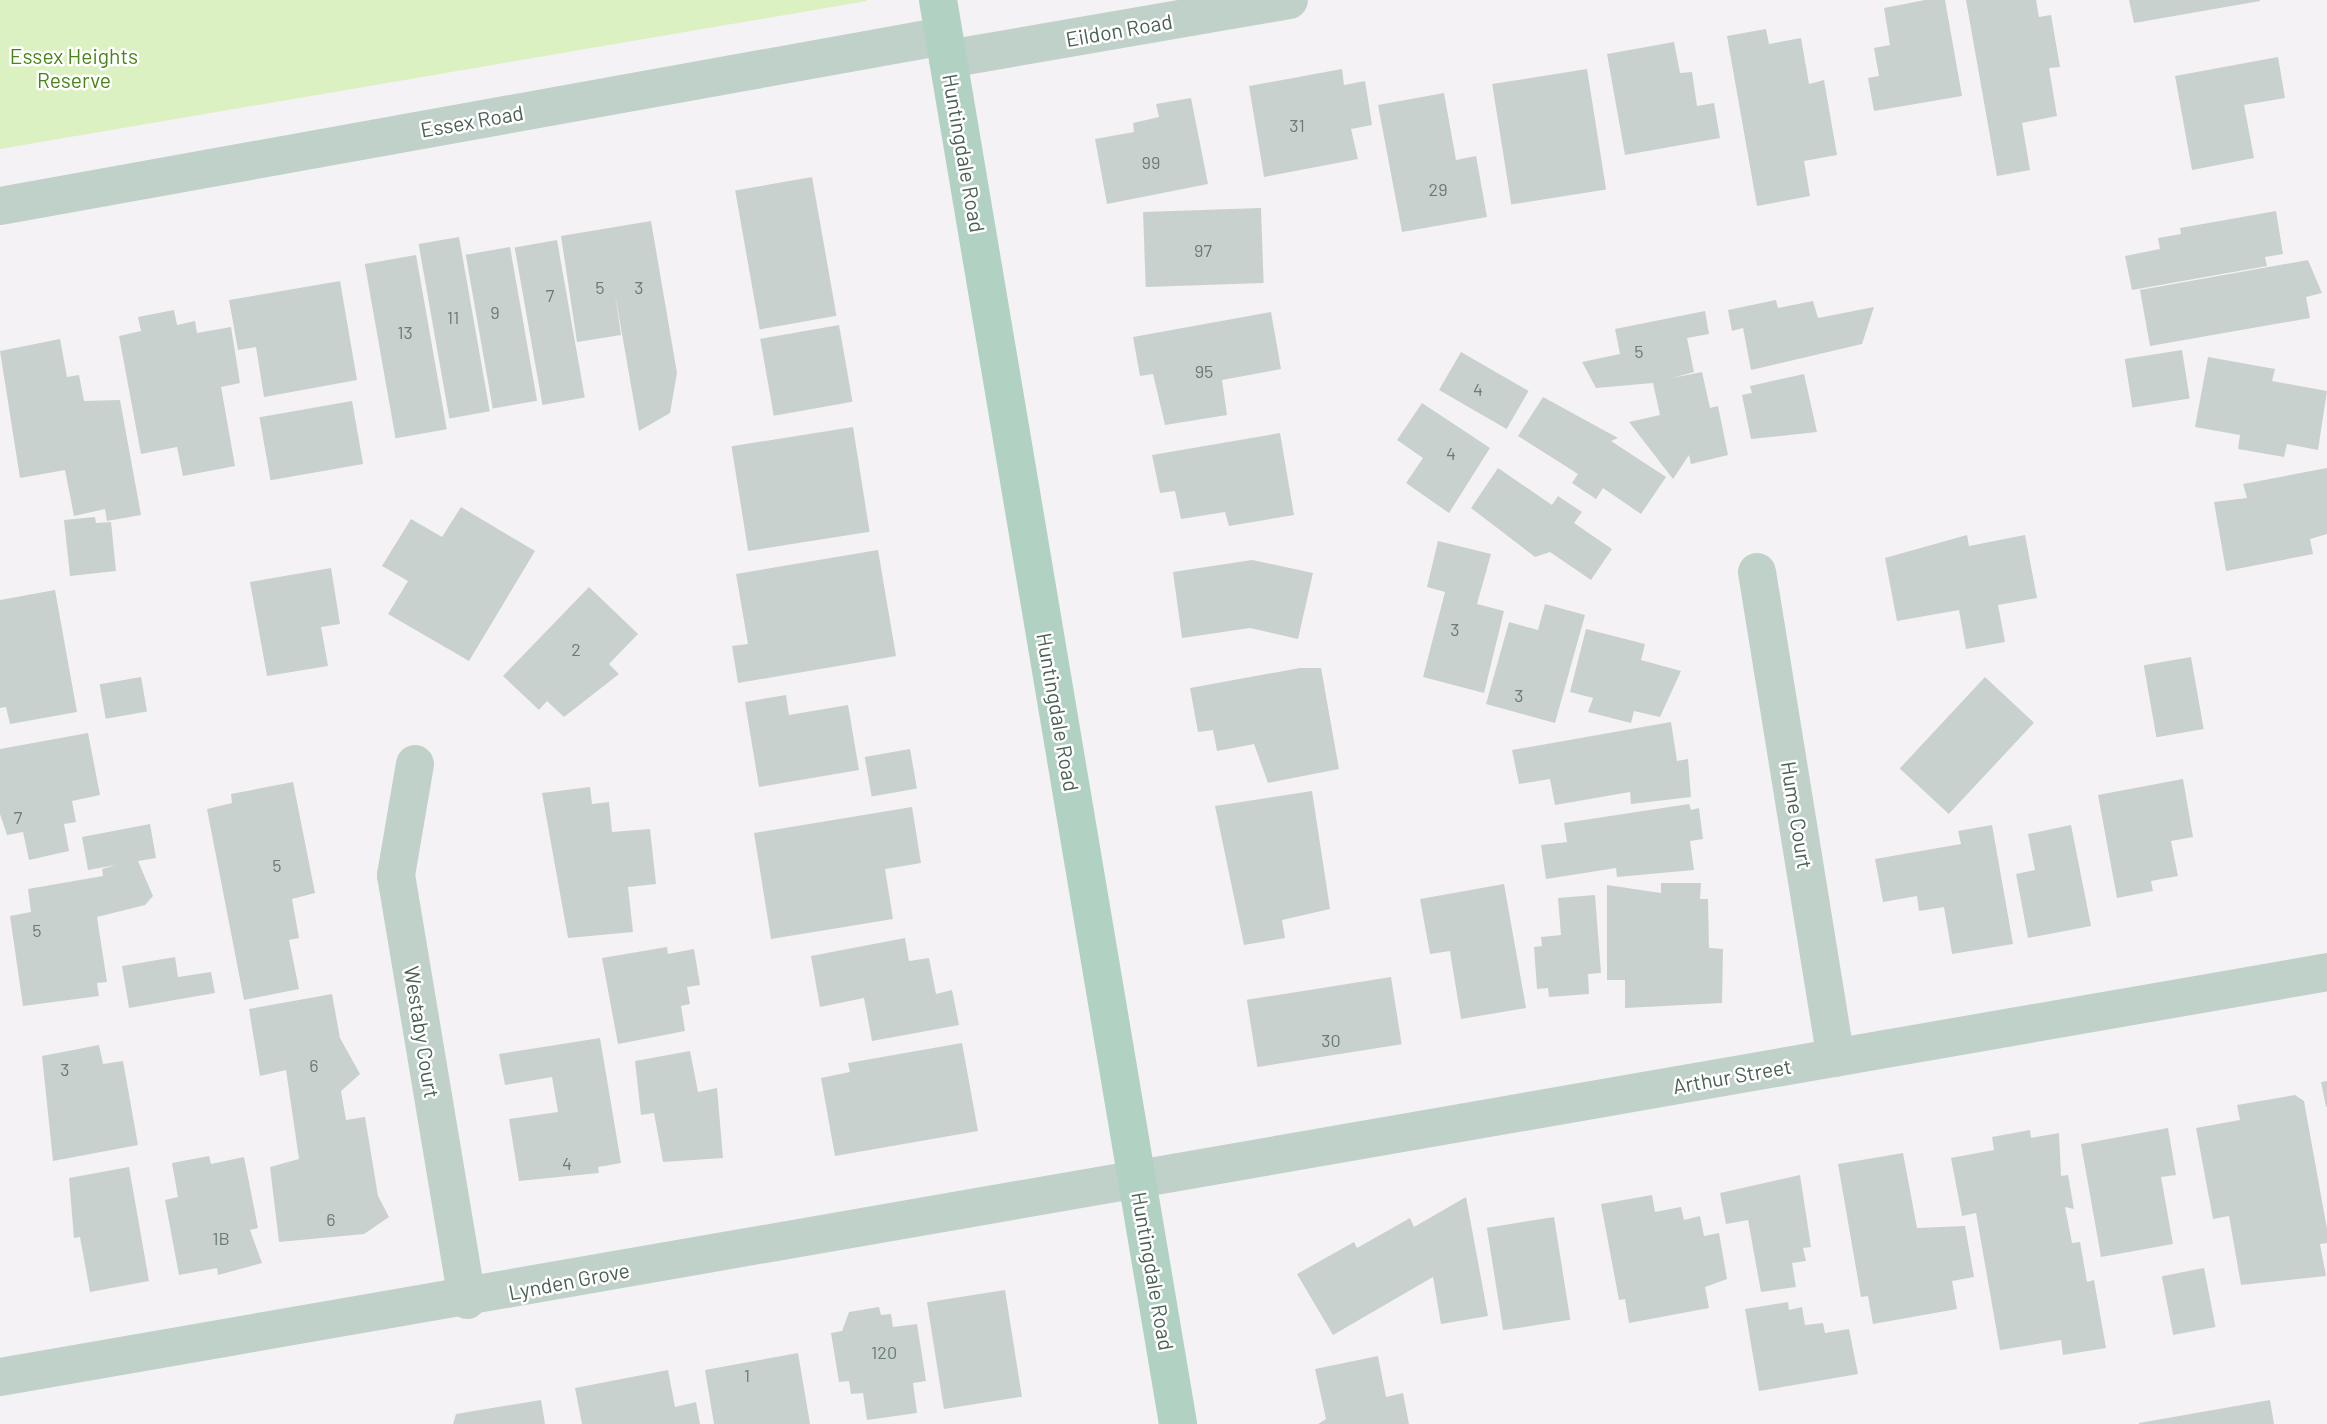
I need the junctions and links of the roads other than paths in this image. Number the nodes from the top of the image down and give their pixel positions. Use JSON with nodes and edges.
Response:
{"nodes":[{"id":1,"x":1289,"y":0,"type":"edge"},
{"id":2,"x":944,"y":32,"type":"edge"},
{"id":3,"x":0,"y":206,"type":"edge"},
{"id":4,"x":1757,"y":572,"type":"dead end"},
{"id":5,"x":415,"y":764,"type":"dead end"},
{"id":6,"x":2327,"y":972,"type":"edge"},
{"id":7,"x":1836,"y":1058,"type":"junction"},
{"id":8,"x":1137,"y":1175,"type":"junction"},
{"id":9,"x":467,"y":1300,"type":"junction"},
{"id":10,"x":0,"y":1377,"type":"edge"},
{"id":11,"x":1178,"y":1424,"type":"edge"}],
"edges":[{"from":1,"to":2,"type":"street","name":"Eildon Road"},
{"from":2,"to":3,"type":"street","name":"Essex Road"},
{"from":2,"to":8,"type":"main road","name":"Huntingdale Road"},
{"from":4,"to":7,"type":"street","name":"Hume Court"},
{"from":5,"to":9,"type":"street","name":"Westaby Court"},
{"from":6,"to":7,"type":"street","name":"Arthur Street"},
{"from":7,"to":8,"type":"street","name":"Arthur Street"},
{"from":8,"to":9,"type":"street","name":"Lynden Grove"},
{"from":8,"to":11,"type":"main road","name":"Huntingdale Road"},
{"from":9,"to":10,"type":"street","name":"Lynden Grove"}]}
